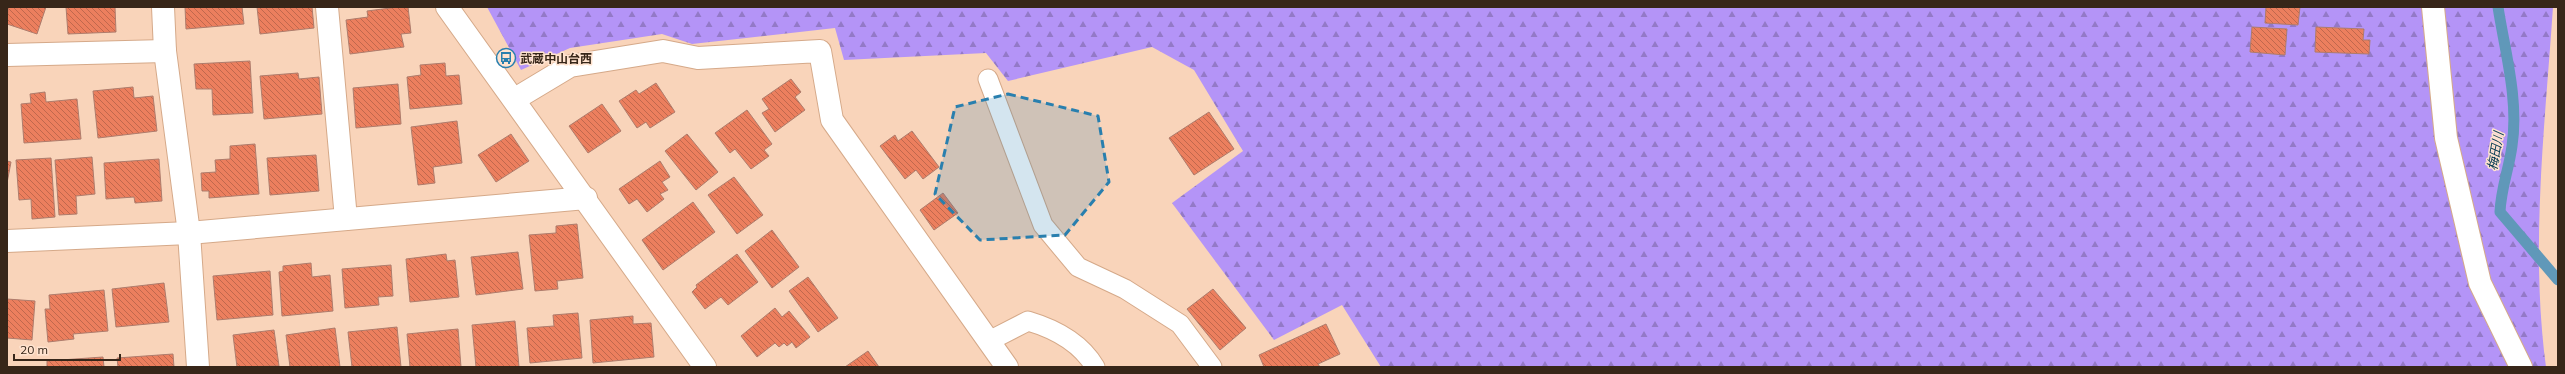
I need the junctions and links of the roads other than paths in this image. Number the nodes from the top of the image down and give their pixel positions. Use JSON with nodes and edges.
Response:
{"nodes":[{"id":1,"x":163,"y":7,"type":"edge"},
{"id":2,"x":327,"y":7,"type":"edge"},
{"id":3,"x":447,"y":7,"type":"edge"},
{"id":4,"x":2433,"y":7,"type":"edge"},
{"id":5,"x":165,"y":51,"type":"junction"},
{"id":6,"x":7,"y":55,"type":"edge"},
{"id":7,"x":988,"y":79,"type":"dead end"},
{"id":8,"x":515,"y":98,"type":"junction"},
{"id":9,"x":586,"y":198,"type":"junction"},
{"id":10,"x":346,"y":219,"type":"junction"},
{"id":11,"x":189,"y":233,"type":"junction"},
{"id":12,"x":7,"y":241,"type":"edge"},
{"id":13,"x":988,"y":340,"type":"junction"},
{"id":14,"x":198,"y":367,"type":"edge"},
{"id":15,"x":705,"y":367,"type":"edge"},
{"id":16,"x":1007,"y":367,"type":"edge"},
{"id":17,"x":1095,"y":367,"type":"edge"},
{"id":18,"x":1212,"y":367,"type":"edge"},
{"id":19,"x":2521,"y":367,"type":"edge"}],
"edges":[{"from":1,"to":5,"type":"street"},
{"from":2,"to":10,"type":"street"},
{"from":3,"to":8,"type":"street"},
{"from":4,"to":19,"type":"street"},
{"from":5,"to":6,"type":"street"},
{"from":5,"to":11,"type":"street"},
{"from":7,"to":18,"type":"lane"},
{"from":8,"to":9,"type":"street"},
{"from":8,"to":13,"type":"street"},
{"from":9,"to":10,"type":"street"},
{"from":9,"to":15,"type":"street"},
{"from":10,"to":11,"type":"street"},
{"from":11,"to":12,"type":"street"},
{"from":11,"to":14,"type":"street"},
{"from":13,"to":16,"type":"street"},
{"from":13,"to":17,"type":"lane"}]}
